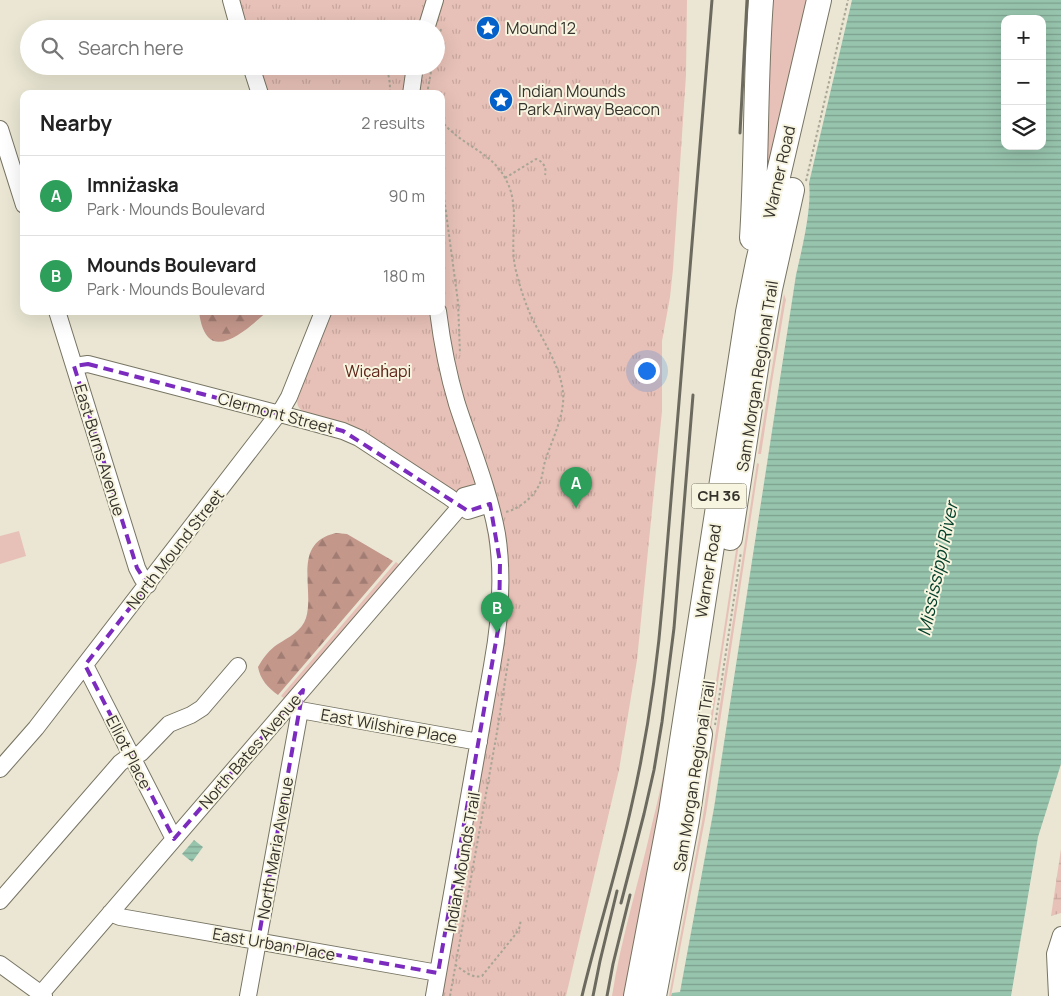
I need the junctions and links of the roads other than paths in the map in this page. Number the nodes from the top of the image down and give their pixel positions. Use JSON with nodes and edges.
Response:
{"nodes":[{"id":1,"x":230,"y":0,"type":"edge"},
{"id":2,"x":435,"y":0,"type":"edge"},
{"id":3,"x":761,"y":0,"type":"edge"},
{"id":4,"x":819,"y":0,"type":"edge"},
{"id":5,"x":836,"y":0,"type":"edge"},
{"id":6,"x":236,"y":20,"type":"edge"},
{"id":7,"x":429,"y":20,"type":"edge"},
{"id":8,"x":254,"y":75,"type":"edge"},
{"id":9,"x":418,"y":75,"type":"edge"},
{"id":10,"x":259,"y":90,"type":"edge"},
{"id":11,"x":422,"y":90,"type":"edge"},
{"id":12,"x":0,"y":129,"type":"edge"},
{"id":13,"x":20,"y":192,"type":"edge"},
{"id":14,"x":58,"y":315,"type":"edge"},
{"id":15,"x":322,"y":315,"type":"edge"},
{"id":16,"x":439,"y":315,"type":"edge"},
{"id":17,"x":743,"y":337,"type":"junction"},
{"id":18,"x":74,"y":366,"type":"junction"},
{"id":19,"x":279,"y":414,"type":"junction"},
{"id":20,"x":488,"y":497,"type":"junction"},
{"id":21,"x":461,"y":505,"type":"junction"},
{"id":22,"x":148,"y":585,"type":"junction"},
{"id":23,"x":85,"y":665,"type":"junction"},
{"id":24,"x":238,"y":666,"type":"dead end"},
{"id":25,"x":296,"y":707,"type":"junction"},
{"id":26,"x":479,"y":742,"type":"junction"},
{"id":27,"x":132,"y":757,"type":"junction"},
{"id":28,"x":0,"y":769,"type":"edge"},
{"id":29,"x":174,"y":839,"type":"junction"},
{"id":30,"x":0,"y":901,"type":"edge"},
{"id":31,"x":110,"y":913,"type":"junction"},
{"id":32,"x":1061,"y":935,"type":"edge"},
{"id":33,"x":258,"y":941,"type":"junction"},
{"id":34,"x":0,"y":964,"type":"edge"},
{"id":35,"x":438,"y":973,"type":"junction"},
{"id":36,"x":41,"y":995,"type":"edge"},
{"id":37,"x":248,"y":996,"type":"edge"},
{"id":38,"x":434,"y":996,"type":"edge"},
{"id":39,"x":636,"y":996,"type":"edge"},
{"id":40,"x":654,"y":996,"type":"edge"},
{"id":41,"x":1057,"y":996,"type":"edge"}],
"edges":[{"from":1,"to":6,"type":"street"},
{"from":2,"to":7,"type":"street"},
{"from":3,"to":17,"type":"highway"},
{"from":4,"to":17,"type":"highway","name":"Warner Road","number":"CH 36"},
{"from":5,"to":40,"type":"highway","name":"Warner Road","number":"CH 36"},
{"from":8,"to":10,"type":"street"},
{"from":9,"to":11,"type":"street"},
{"from":12,"to":13,"type":"street"},
{"from":14,"to":18,"type":"street","name":"East Burns Avenue"},
{"from":15,"to":19,"type":"street","name":"North Mound Street"},
{"from":16,"to":20,"type":"street"},
{"from":17,"to":39,"type":"highway","name":"Warner Road","number":"CH 36"},
{"from":18,"to":19,"type":"street","name":"Clermont Street"},
{"from":18,"to":22,"type":"street","name":"East Burns Avenue"},
{"from":19,"to":21,"type":"street","name":"Clermont Street"},
{"from":19,"to":22,"type":"street","name":"North Mound Street"},
{"from":20,"to":21,"type":"street","name":"Clermont Street"},
{"from":20,"to":26,"type":"street"},
{"from":21,"to":25,"type":"street","name":"North Bates Avenue"},
{"from":22,"to":23,"type":"street","name":"North Mound Street"},
{"from":23,"to":27,"type":"street","name":"Elliot Place"},
{"from":23,"to":28,"type":"street","name":"North Mound Street"},
{"from":24,"to":27,"type":"street"},
{"from":25,"to":26,"type":"street","name":"East Wilshire Place"},
{"from":25,"to":29,"type":"street","name":"North Bates Avenue"},
{"from":25,"to":33,"type":"street","name":"North Maria Avenue"},
{"from":26,"to":35,"type":"street"},
{"from":27,"to":29,"type":"street","name":"Elliot Place"},
{"from":27,"to":30,"type":"street"},
{"from":29,"to":31,"type":"street","name":"North Bates Avenue"},
{"from":31,"to":33,"type":"street","name":"East Urban Place"},
{"from":31,"to":36,"type":"street","name":"North Bates Avenue"},
{"from":32,"to":41,"type":"street"},
{"from":33,"to":35,"type":"street","name":"East Urban Place"},
{"from":33,"to":37,"type":"street","name":"North Maria Avenue"},
{"from":34,"to":36,"type":"street"},
{"from":35,"to":38,"type":"street"}]}
